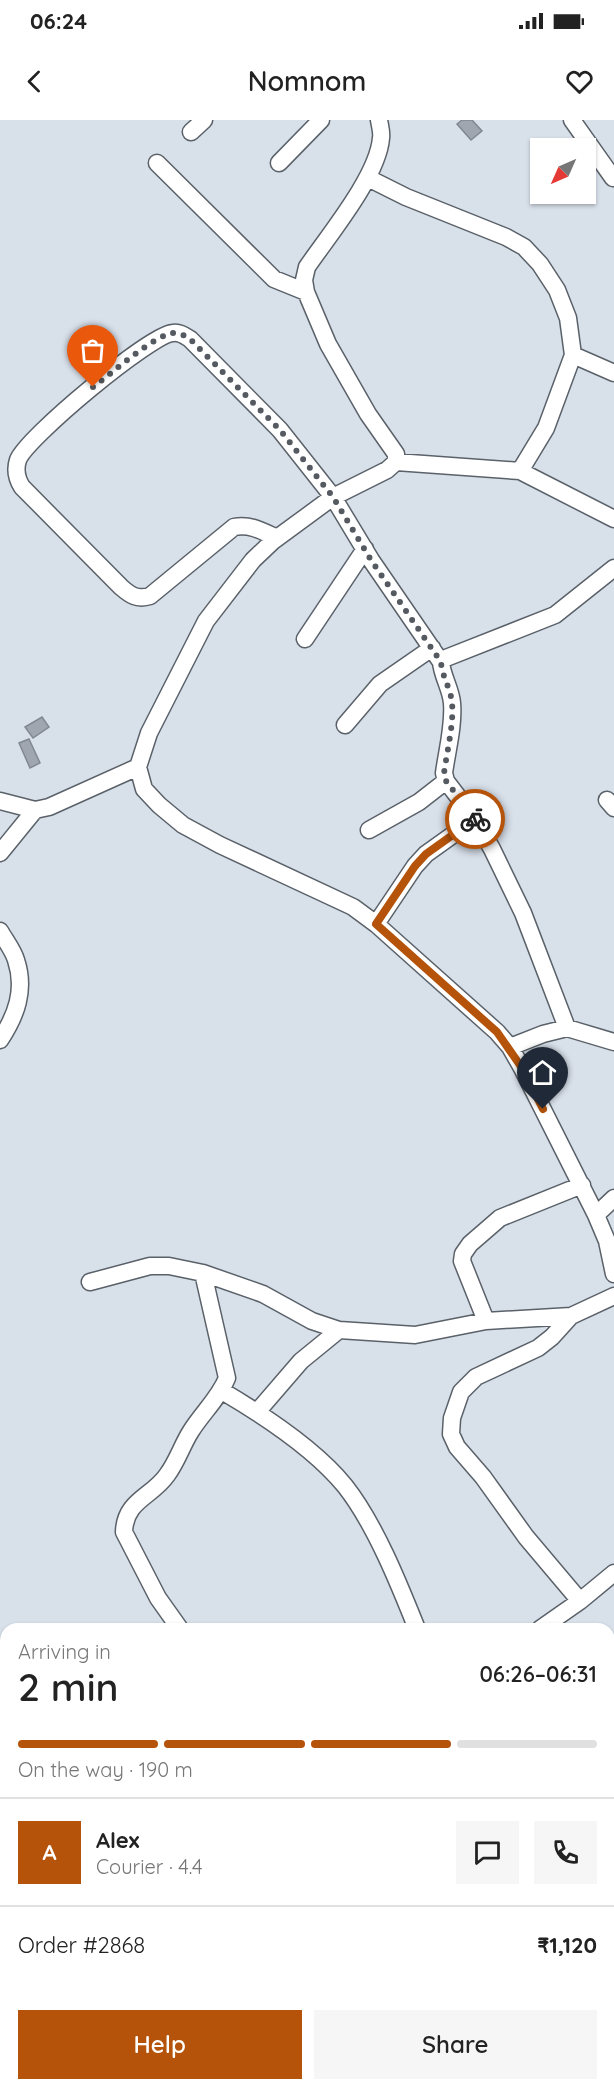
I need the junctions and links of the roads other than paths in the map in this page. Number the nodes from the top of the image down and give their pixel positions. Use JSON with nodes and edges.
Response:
{"nodes":[{"id":1,"x":321,"y":120,"type":"edge"},
{"id":2,"x":379,"y":120,"type":"edge"},
{"id":3,"x":572,"y":120,"type":"edge"},
{"id":4,"x":157,"y":163,"type":"dead end"},
{"id":5,"x":279,"y":163,"type":"dead end"},
{"id":6,"x":368,"y":178,"type":"junction"},
{"id":7,"x":614,"y":178,"type":"edge"},
{"id":8,"x":306,"y":292,"type":"junction"},
{"id":9,"x":573,"y":355,"type":"junction"},
{"id":10,"x":614,"y":373,"type":"edge"},
{"id":11,"x":396,"y":462,"type":"junction"},
{"id":12,"x":520,"y":471,"type":"junction"},
{"id":13,"x":333,"y":497,"type":"junction"},
{"id":14,"x":614,"y":519,"type":"edge"},
{"id":15,"x":277,"y":538,"type":"junction"},
{"id":16,"x":364,"y":549,"type":"junction"},
{"id":17,"x":614,"y":568,"type":"edge"},
{"id":18,"x":304,"y":639,"type":"dead end"},
{"id":19,"x":436,"y":655,"type":"junction"},
{"id":20,"x":345,"y":725,"type":"dead end"},
{"id":21,"x":138,"y":767,"type":"junction"},
{"id":22,"x":446,"y":781,"type":"junction"},
{"id":23,"x":0,"y":801,"type":"edge"},
{"id":24,"x":35,"y":810,"type":"junction"},
{"id":25,"x":475,"y":819,"type":"junction"},
{"id":26,"x":369,"y":830,"type":"dead end"},
{"id":27,"x":0,"y":853,"type":"edge"},
{"id":28,"x":376,"y":924,"type":"junction"},
{"id":29,"x":0,"y":931,"type":"edge"},
{"id":30,"x":567,"y":1028,"type":"junction"},
{"id":31,"x":0,"y":1040,"type":"edge"},
{"id":32,"x":614,"y":1042,"type":"edge"},
{"id":33,"x":510,"y":1047,"type":"junction"},
{"id":34,"x":582,"y":1185,"type":"junction"},
{"id":35,"x":614,"y":1198,"type":"edge"},
{"id":36,"x":596,"y":1215,"type":"junction"},
{"id":37,"x":203,"y":1273,"type":"junction"},
{"id":38,"x":614,"y":1274,"type":"edge"},
{"id":39,"x":90,"y":1282,"type":"dead end"},
{"id":40,"x":614,"y":1296,"type":"edge"},
{"id":41,"x":571,"y":1316,"type":"junction"},
{"id":42,"x":486,"y":1321,"type":"junction"},
{"id":43,"x":339,"y":1330,"type":"junction"},
{"id":44,"x":222,"y":1391,"type":"junction"},
{"id":45,"x":257,"y":1412,"type":"junction"},
{"id":46,"x":614,"y":1573,"type":"edge"},
{"id":47,"x":580,"y":1601,"type":"junction"},
{"id":48,"x":176,"y":1623,"type":"edge"},
{"id":49,"x":415,"y":1623,"type":"edge"},
{"id":50,"x":549,"y":1623,"type":"edge"}],
"edges":[{"from":1,"to":5,"type":"street"},
{"from":2,"to":6,"type":"street"},
{"from":3,"to":7,"type":"street"},
{"from":4,"to":8,"type":"street"},
{"from":6,"to":8,"type":"street"},
{"from":6,"to":9,"type":"street"},
{"from":8,"to":11,"type":"street"},
{"from":9,"to":10,"type":"street"},
{"from":9,"to":12,"type":"street"},
{"from":11,"to":12,"type":"street"},
{"from":11,"to":13,"type":"street"},
{"from":12,"to":14,"type":"street"},
{"from":13,"to":15,"type":"street"},
{"from":13,"to":15,"type":"street"},
{"from":13,"to":16,"type":"street"},
{"from":15,"to":21,"type":"street"},
{"from":16,"to":18,"type":"street"},
{"from":16,"to":19,"type":"street"},
{"from":17,"to":19,"type":"street"},
{"from":19,"to":20,"type":"street"},
{"from":19,"to":22,"type":"street"},
{"from":21,"to":24,"type":"street"},
{"from":21,"to":28,"type":"street"},
{"from":22,"to":25,"type":"street"},
{"from":22,"to":26,"type":"street"},
{"from":23,"to":24,"type":"street"},
{"from":24,"to":27,"type":"street"},
{"from":25,"to":28,"type":"street"},
{"from":25,"to":30,"type":"street"},
{"from":28,"to":33,"type":"street"},
{"from":29,"to":31,"type":"street"},
{"from":30,"to":32,"type":"street"},
{"from":30,"to":33,"type":"street"},
{"from":33,"to":34,"type":"street"},
{"from":34,"to":36,"type":"street"},
{"from":34,"to":42,"type":"street"},
{"from":35,"to":36,"type":"street"},
{"from":36,"to":38,"type":"street"},
{"from":37,"to":39,"type":"street"},
{"from":37,"to":43,"type":"street"},
{"from":37,"to":44,"type":"street"},
{"from":40,"to":41,"type":"street"},
{"from":41,"to":42,"type":"street"},
{"from":41,"to":47,"type":"street"},
{"from":42,"to":43,"type":"street"},
{"from":43,"to":45,"type":"street"},
{"from":44,"to":45,"type":"street"},
{"from":44,"to":48,"type":"street"},
{"from":45,"to":49,"type":"street"},
{"from":46,"to":47,"type":"street"},
{"from":47,"to":50,"type":"street"}]}
